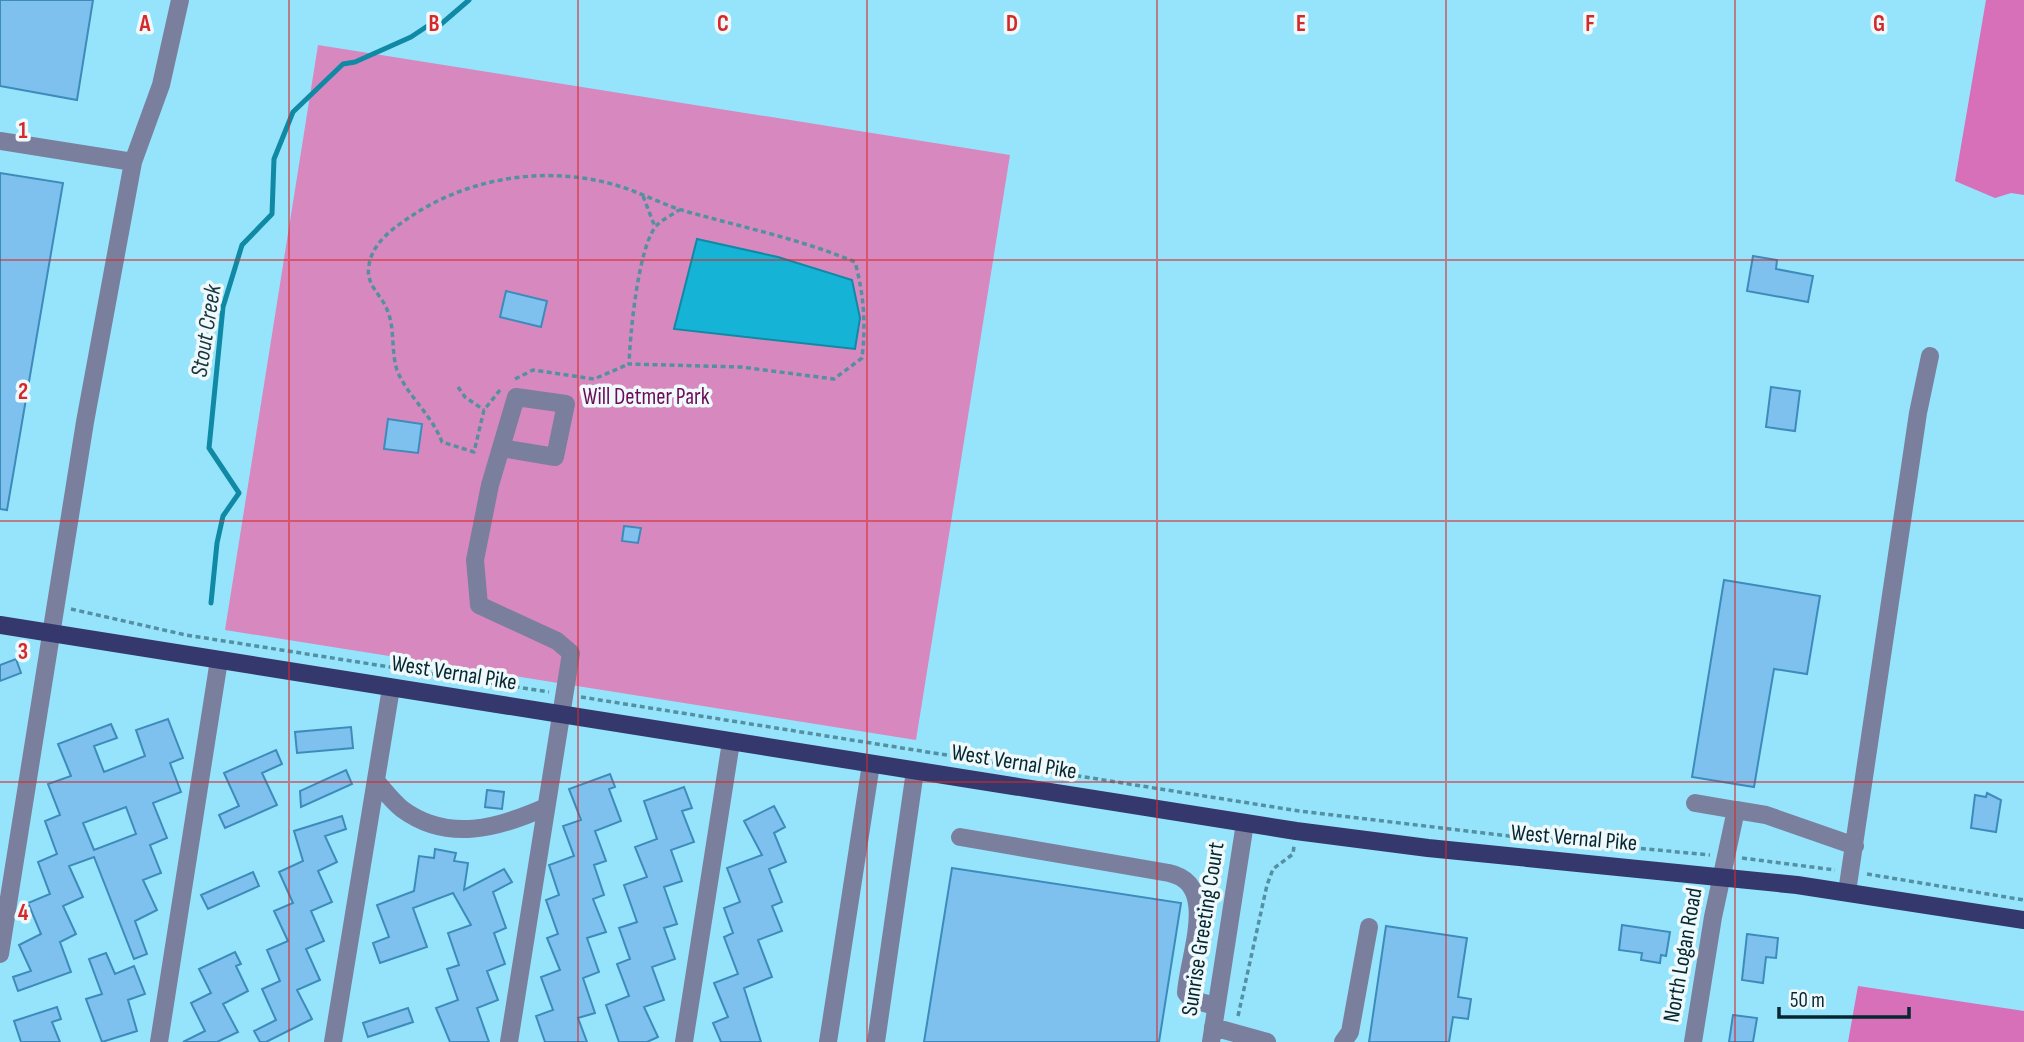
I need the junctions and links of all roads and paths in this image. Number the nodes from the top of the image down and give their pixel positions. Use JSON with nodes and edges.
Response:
{"nodes":[{"id":1,"x":180,"y":0,"type":"edge"},
{"id":2,"x":0,"y":141,"type":"edge"},
{"id":3,"x":133,"y":162,"type":"junction"},
{"id":4,"x":643,"y":196,"type":"junction"},
{"id":5,"x":679,"y":210,"type":"junction"},
{"id":6,"x":655,"y":227,"type":"junction"},
{"id":7,"x":1930,"y":356,"type":"dead end"},
{"id":8,"x":629,"y":364,"type":"junction"},
{"id":9,"x":511,"y":382,"type":"dead end"},
{"id":10,"x":457,"y":387,"type":"dead end"},
{"id":11,"x":503,"y":387,"type":"dead end"},
{"id":12,"x":484,"y":410,"type":"junction"},
{"id":13,"x":501,"y":448,"type":"dead end"},
{"id":14,"x":56,"y":605,"type":"junction"},
{"id":15,"x":0,"y":625,"type":"edge"},
{"id":16,"x":51,"y":633,"type":"junction"},
{"id":17,"x":219,"y":660,"type":"junction"},
{"id":18,"x":391,"y":688,"type":"junction"},
{"id":19,"x":564,"y":694,"type":"junction"},
{"id":20,"x":561,"y":715,"type":"junction"},
{"id":21,"x":731,"y":742,"type":"junction"},
{"id":22,"x":871,"y":764,"type":"junction"},
{"id":23,"x":915,"y":771,"type":"junction"},
{"id":24,"x":376,"y":781,"type":"junction"},
{"id":25,"x":1695,"y":803,"type":"dead end"},
{"id":26,"x":546,"y":807,"type":"junction"},
{"id":27,"x":1736,"y":810,"type":"junction"},
{"id":28,"x":1245,"y":823,"type":"junction"},
{"id":29,"x":960,"y":837,"type":"dead end"},
{"id":30,"x":1855,"y":846,"type":"junction"},
{"id":31,"x":1293,"y":854,"type":"dead end"},
{"id":32,"x":1726,"y":857,"type":"junction"},
{"id":33,"x":1851,"y":872,"type":"junction"},
{"id":34,"x":1721,"y":876,"type":"junction"},
{"id":35,"x":1847,"y":892,"type":"junction"},
{"id":36,"x":2024,"y":900,"type":"edge"},
{"id":37,"x":2024,"y":920,"type":"edge"},
{"id":38,"x":1369,"y":928,"type":"dead end"},
{"id":39,"x":0,"y":954,"type":"edge"},
{"id":40,"x":1216,"y":1006,"type":"junction"},
{"id":41,"x":1236,"y":1033,"type":"junction"},
{"id":42,"x":1212,"y":1035,"type":"edge"},
{"id":43,"x":159,"y":1042,"type":"edge"},
{"id":44,"x":333,"y":1042,"type":"edge"},
{"id":45,"x":509,"y":1042,"type":"edge"},
{"id":46,"x":684,"y":1042,"type":"edge"},
{"id":47,"x":828,"y":1042,"type":"edge"},
{"id":48,"x":876,"y":1042,"type":"edge"},
{"id":49,"x":1267,"y":1042,"type":"edge"},
{"id":50,"x":1343,"y":1042,"type":"edge"},
{"id":51,"x":1693,"y":1042,"type":"edge"}],
"edges":[{"from":1,"to":3,"type":"street"},
{"from":2,"to":3,"type":"street"},
{"from":3,"to":14,"type":"street"},
{"from":4,"to":5,"type":"path"},
{"from":4,"to":6,"type":"path"},
{"from":4,"to":12,"type":"path"},
{"from":5,"to":6,"type":"path"},
{"from":5,"to":8,"type":"path"},
{"from":6,"to":8,"type":"path"},
{"from":7,"to":30,"type":"street"},
{"from":8,"to":9,"type":"path"},
{"from":10,"to":12,"type":"path"},
{"from":11,"to":12,"type":"path"},
{"from":13,"to":19,"type":"street"},
{"from":14,"to":16,"type":"street"},
{"from":14,"to":19,"type":"path"},
{"from":15,"to":16,"type":"main road","name":"West Vernal Pike"},
{"from":16,"to":17,"type":"main road","name":"West Vernal Pike"},
{"from":16,"to":39,"type":"street"},
{"from":17,"to":18,"type":"main road","name":"West Vernal Pike"},
{"from":17,"to":43,"type":"street"},
{"from":18,"to":20,"type":"main road","name":"West Vernal Pike"},
{"from":18,"to":24,"type":"street"},
{"from":19,"to":20,"type":"street"},
{"from":19,"to":32,"type":"path"},
{"from":20,"to":21,"type":"main road","name":"West Vernal Pike"},
{"from":20,"to":26,"type":"street"},
{"from":21,"to":22,"type":"main road","name":"West Vernal Pike"},
{"from":21,"to":46,"type":"street"},
{"from":22,"to":23,"type":"main road","name":"West Vernal Pike"},
{"from":22,"to":47,"type":"street"},
{"from":23,"to":28,"type":"main road","name":"West Vernal Pike"},
{"from":23,"to":48,"type":"street"},
{"from":24,"to":26,"type":"street"},
{"from":24,"to":44,"type":"street"},
{"from":25,"to":27,"type":"street"},
{"from":26,"to":45,"type":"street"},
{"from":27,"to":30,"type":"street"},
{"from":27,"to":32,"type":"street","name":"North Logan Road"},
{"from":28,"to":34,"type":"main road","name":"West Vernal Pike"},
{"from":28,"to":40,"type":"street","name":"Sunrise Greeting Court"},
{"from":29,"to":40,"type":"street"},
{"from":30,"to":33,"type":"street"},
{"from":31,"to":41,"type":"path"},
{"from":32,"to":33,"type":"path"},
{"from":32,"to":34,"type":"street","name":"North Logan Road"},
{"from":33,"to":35,"type":"street"},
{"from":33,"to":36,"type":"path"},
{"from":34,"to":35,"type":"main road","name":"West Vernal Pike"},
{"from":34,"to":51,"type":"street","name":"North Logan Road"},
{"from":35,"to":37,"type":"main road","name":"West Vernal Pike"},
{"from":38,"to":50,"type":"street"},
{"from":40,"to":42,"type":"street","name":"Sunrise Greeting Court"},
{"from":41,"to":42,"type":"street"},
{"from":41,"to":49,"type":"street"}]}
